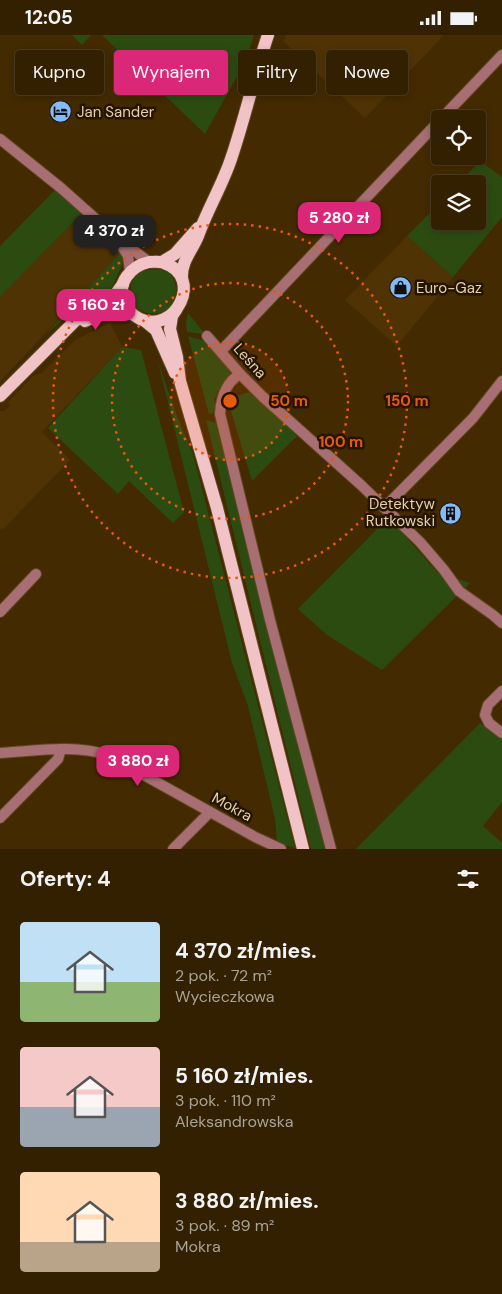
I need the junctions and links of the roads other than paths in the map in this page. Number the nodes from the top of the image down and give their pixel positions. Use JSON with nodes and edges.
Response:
{"nodes":[{"id":1,"x":268,"y":35,"type":"edge"},
{"id":2,"x":502,"y":55,"type":"edge"},
{"id":3,"x":450,"y":110,"type":"edge"},
{"id":4,"x":431,"y":130,"type":"edge"},
{"id":5,"x":0,"y":139,"type":"edge"},
{"id":6,"x":202,"y":224,"type":"junction"},
{"id":7,"x":116,"y":237,"type":"junction"},
{"id":8,"x":149,"y":262,"type":"junction"},
{"id":9,"x":162,"y":262,"type":"junction"},
{"id":10,"x":130,"y":272,"type":"junction"},
{"id":11,"x":182,"y":278,"type":"junction"},
{"id":12,"x":123,"y":284,"type":"junction"},
{"id":13,"x":176,"y":310,"type":"junction"},
{"id":14,"x":130,"y":312,"type":"junction"},
{"id":15,"x":145,"y":321,"type":"junction"},
{"id":16,"x":63,"y":332,"type":"junction"},
{"id":17,"x":207,"y":336,"type":"dead end"},
{"id":18,"x":221,"y":351,"type":"junction"},
{"id":19,"x":240,"y":375,"type":"junction"},
{"id":20,"x":180,"y":381,"type":"junction"},
{"id":21,"x":502,"y":381,"type":"edge"},
{"id":22,"x":0,"y":396,"type":"edge"},
{"id":23,"x":384,"y":508,"type":"junction"},
{"id":24,"x":36,"y":574,"type":"dead end"},
{"id":25,"x":0,"y":612,"type":"edge"},
{"id":26,"x":502,"y":623,"type":"edge"},
{"id":27,"x":502,"y":691,"type":"edge"},
{"id":28,"x":502,"y":733,"type":"edge"},
{"id":29,"x":61,"y":749,"type":"junction"},
{"id":30,"x":0,"y":753,"type":"edge"},
{"id":31,"x":210,"y":812,"type":"junction"},
{"id":32,"x":0,"y":819,"type":"edge"},
{"id":33,"x":270,"y":847,"type":"edge"},
{"id":34,"x":302,"y":848,"type":"edge"},
{"id":35,"x":173,"y":849,"type":"edge"},
{"id":36,"x":281,"y":849,"type":"edge"},
{"id":37,"x":330,"y":849,"type":"edge"}],
"edges":[{"from":1,"to":6,"type":"main road"},
{"from":2,"to":3,"type":"street"},
{"from":4,"to":18,"type":"street"},
{"from":5,"to":7,"type":"street"},
{"from":6,"to":9,"type":"main road"},
{"from":6,"to":11,"type":"main road"},
{"from":7,"to":8,"type":"street"},
{"from":7,"to":10,"type":"street"},
{"from":8,"to":9,"type":"main road"},
{"from":8,"to":10,"type":"main road"},
{"from":9,"to":11,"type":"main road"},
{"from":10,"to":12,"type":"main road"},
{"from":11,"to":13,"type":"main road"},
{"from":12,"to":14,"type":"main road"},
{"from":12,"to":16,"type":"main road"},
{"from":13,"to":15,"type":"main road"},
{"from":13,"to":20,"type":"main road"},
{"from":14,"to":15,"type":"main road"},
{"from":14,"to":16,"type":"main road"},
{"from":15,"to":20,"type":"main road"},
{"from":16,"to":22,"type":"main road"},
{"from":17,"to":18,"type":"street","name":"Leśna"},
{"from":18,"to":19,"type":"street","name":"Leśna"},
{"from":19,"to":23,"type":"street","name":"Leśna"},
{"from":19,"to":37,"type":"street"},
{"from":20,"to":34,"type":"main road"},
{"from":21,"to":23,"type":"street"},
{"from":23,"to":26,"type":"street","name":"Leśna"},
{"from":24,"to":25,"type":"street"},
{"from":27,"to":28,"type":"street"},
{"from":29,"to":30,"type":"street","name":"Mokra"},
{"from":29,"to":31,"type":"street","name":"Mokra"},
{"from":29,"to":32,"type":"street"},
{"from":31,"to":33,"type":"street","name":"Mokra"},
{"from":31,"to":35,"type":"street"},
{"from":33,"to":36,"type":"street","name":"Mokra"}]}
